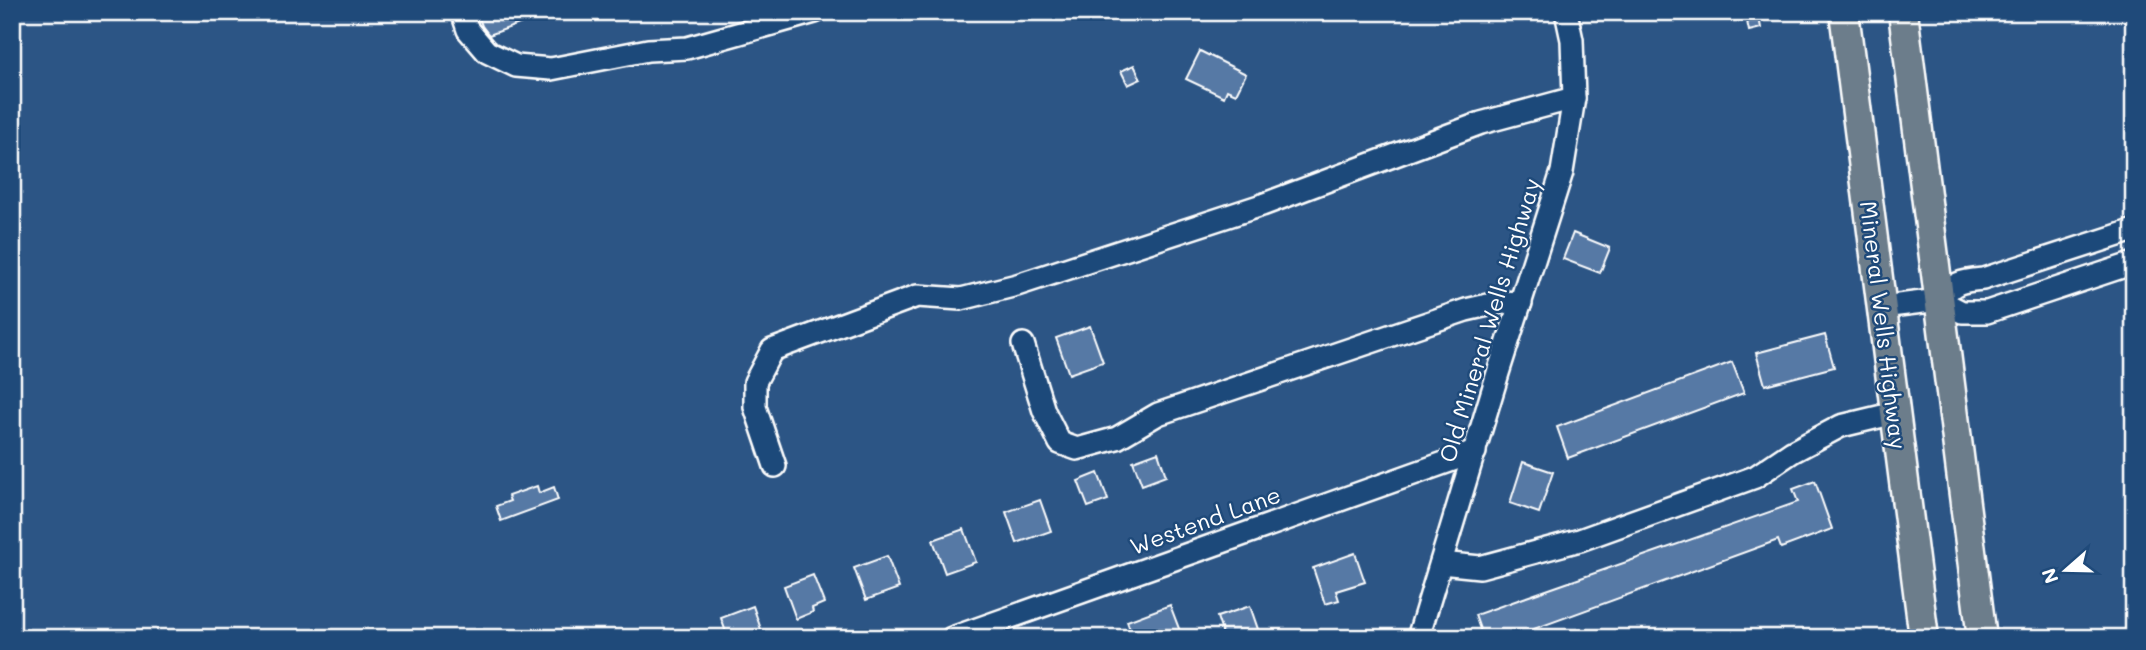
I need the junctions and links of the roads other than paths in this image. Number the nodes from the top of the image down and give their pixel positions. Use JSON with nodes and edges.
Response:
{"nodes":[{"id":1,"x":462,"y":12,"type":"edge"},
{"id":2,"x":816,"y":12,"type":"edge"},
{"id":3,"x":1566,"y":12,"type":"edge"},
{"id":4,"x":1844,"y":12,"type":"edge"},
{"id":5,"x":1903,"y":12,"type":"edge"},
{"id":6,"x":1574,"y":98,"type":"junction"},
{"id":7,"x":2134,"y":229,"type":"edge"},
{"id":8,"x":2134,"y":263,"type":"edge"},
{"id":9,"x":1939,"y":300,"type":"junction"},
{"id":10,"x":1521,"y":303,"type":"junction"},
{"id":11,"x":1882,"y":307,"type":"junction"},
{"id":12,"x":1023,"y":344,"type":"dead end"},
{"id":13,"x":1895,"y":413,"type":"junction"},
{"id":14,"x":1475,"y":452,"type":"junction"},
{"id":15,"x":775,"y":466,"type":"dead end"},
{"id":16,"x":1441,"y":563,"type":"junction"},
{"id":17,"x":952,"y":638,"type":"edge"},
{"id":18,"x":1418,"y":638,"type":"edge"},
{"id":19,"x":1924,"y":638,"type":"edge"},
{"id":20,"x":1982,"y":638,"type":"edge"}],
"edges":[{"from":1,"to":2,"type":"street"},
{"from":3,"to":6,"type":"street","name":"Old Mineral Wells Highway"},
{"from":4,"to":11,"type":"main road","name":"Mineral Wells Highway"},
{"from":5,"to":9,"type":"main road"},
{"from":6,"to":10,"type":"street","name":"Old Mineral Wells Highway"},
{"from":6,"to":15,"type":"street"},
{"from":7,"to":9,"type":"street"},
{"from":8,"to":9,"type":"street"},
{"from":9,"to":11,"type":"street"},
{"from":9,"to":20,"type":"main road"},
{"from":10,"to":12,"type":"street"},
{"from":10,"to":14,"type":"street","name":"Old Mineral Wells Highway"},
{"from":11,"to":13,"type":"main road","name":"Mineral Wells Highway"},
{"from":13,"to":16,"type":"street"},
{"from":13,"to":19,"type":"main road","name":"Mineral Wells Highway"},
{"from":14,"to":16,"type":"street","name":"Old Mineral Wells Highway"},
{"from":14,"to":17,"type":"street","name":"Westend Lane"},
{"from":16,"to":18,"type":"street","name":"Old Mineral Wells Highway"}]}
